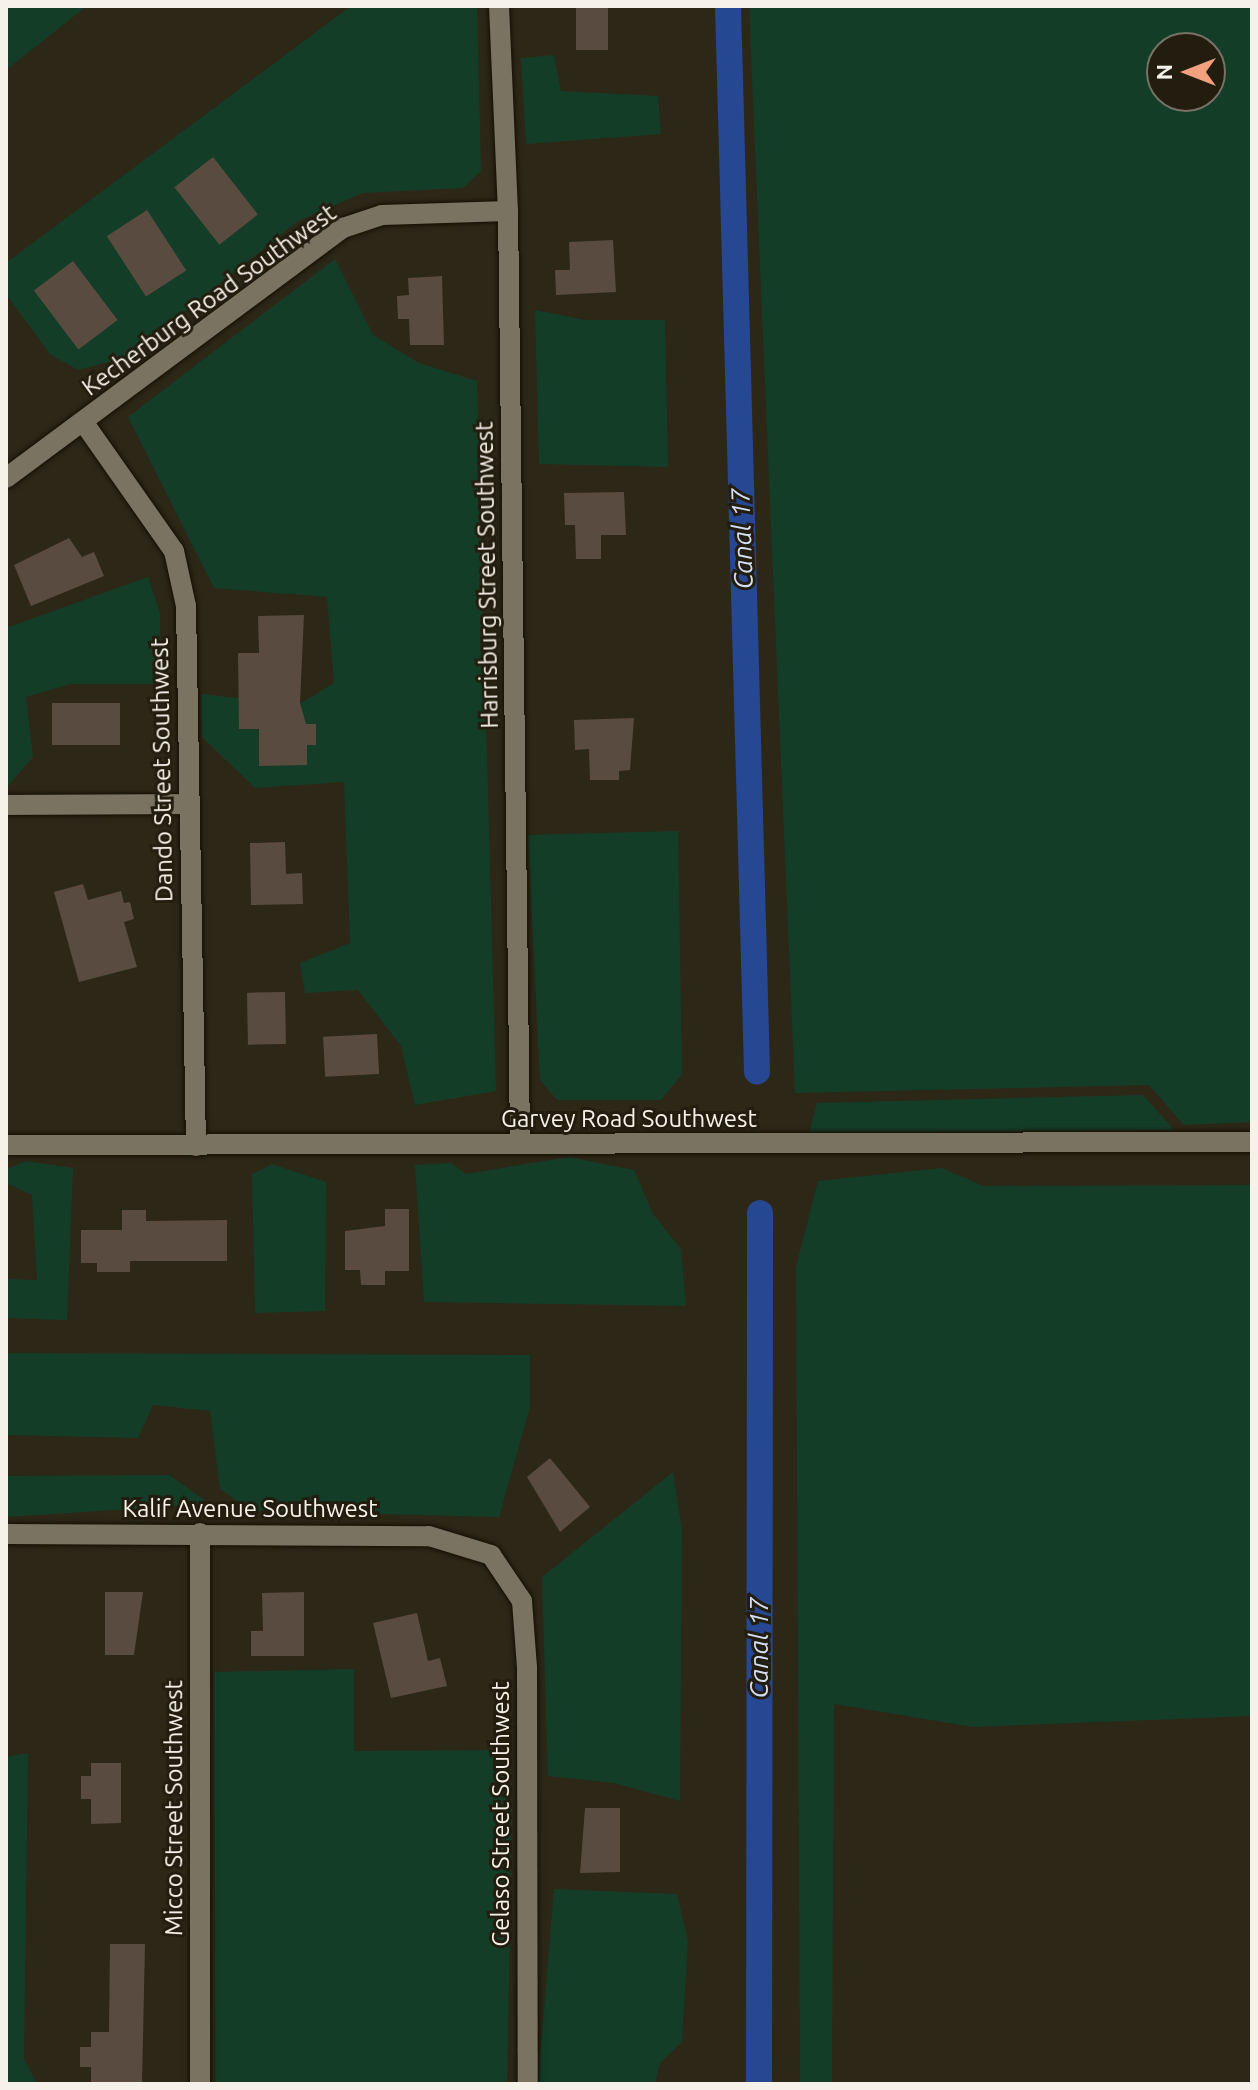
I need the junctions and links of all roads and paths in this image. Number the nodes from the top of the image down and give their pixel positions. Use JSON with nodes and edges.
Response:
{"nodes":[{"id":1,"x":499,"y":6,"type":"edge"},
{"id":2,"x":508,"y":211,"type":"junction"},
{"id":3,"x":84,"y":423,"type":"junction"},
{"id":4,"x":6,"y":478,"type":"edge"},
{"id":5,"x":188,"y":804,"type":"junction"},
{"id":6,"x":6,"y":805,"type":"edge"},
{"id":7,"x":1252,"y":1142,"type":"edge"},
{"id":8,"x":520,"y":1144,"type":"junction"},
{"id":9,"x":6,"y":1145,"type":"edge"},
{"id":10,"x":196,"y":1146,"type":"junction"},
{"id":11,"x":200,"y":1533,"type":"junction"},
{"id":12,"x":6,"y":1534,"type":"edge"},
{"id":13,"x":491,"y":1555,"type":"joint"},
{"id":14,"x":200,"y":2084,"type":"edge"},
{"id":15,"x":528,"y":2084,"type":"edge"}],
"edges":[{"from":1,"to":2,"type":"street","name":"Harrisburg Street Southwest"},
{"from":2,"to":3,"type":"street","name":"Kecherburg Road Southwest"},
{"from":2,"to":8,"type":"street","name":"Harrisburg Street Southwest"},
{"from":3,"to":4,"type":"street","name":"Kecherburg Road Southwest"},
{"from":3,"to":5,"type":"street","name":"Dando Street Southwest"},
{"from":5,"to":6,"type":"street"},
{"from":5,"to":10,"type":"street","name":"Dando Street Southwest"},
{"from":7,"to":8,"type":"street","name":"Garvey Road Southwest"},
{"from":8,"to":10,"type":"street","name":"Garvey Road Southwest"},
{"from":9,"to":10,"type":"street","name":"Garvey Road Southwest"},
{"from":11,"to":12,"type":"street","name":"Kalif Avenue Southwest"},
{"from":11,"to":13,"type":"street","name":"Kalif Avenue Southwest"},
{"from":11,"to":14,"type":"street","name":"Micco Street Southwest"},
{"from":13,"to":15,"type":"street","name":"Gelaso Street Southwest"}]}
